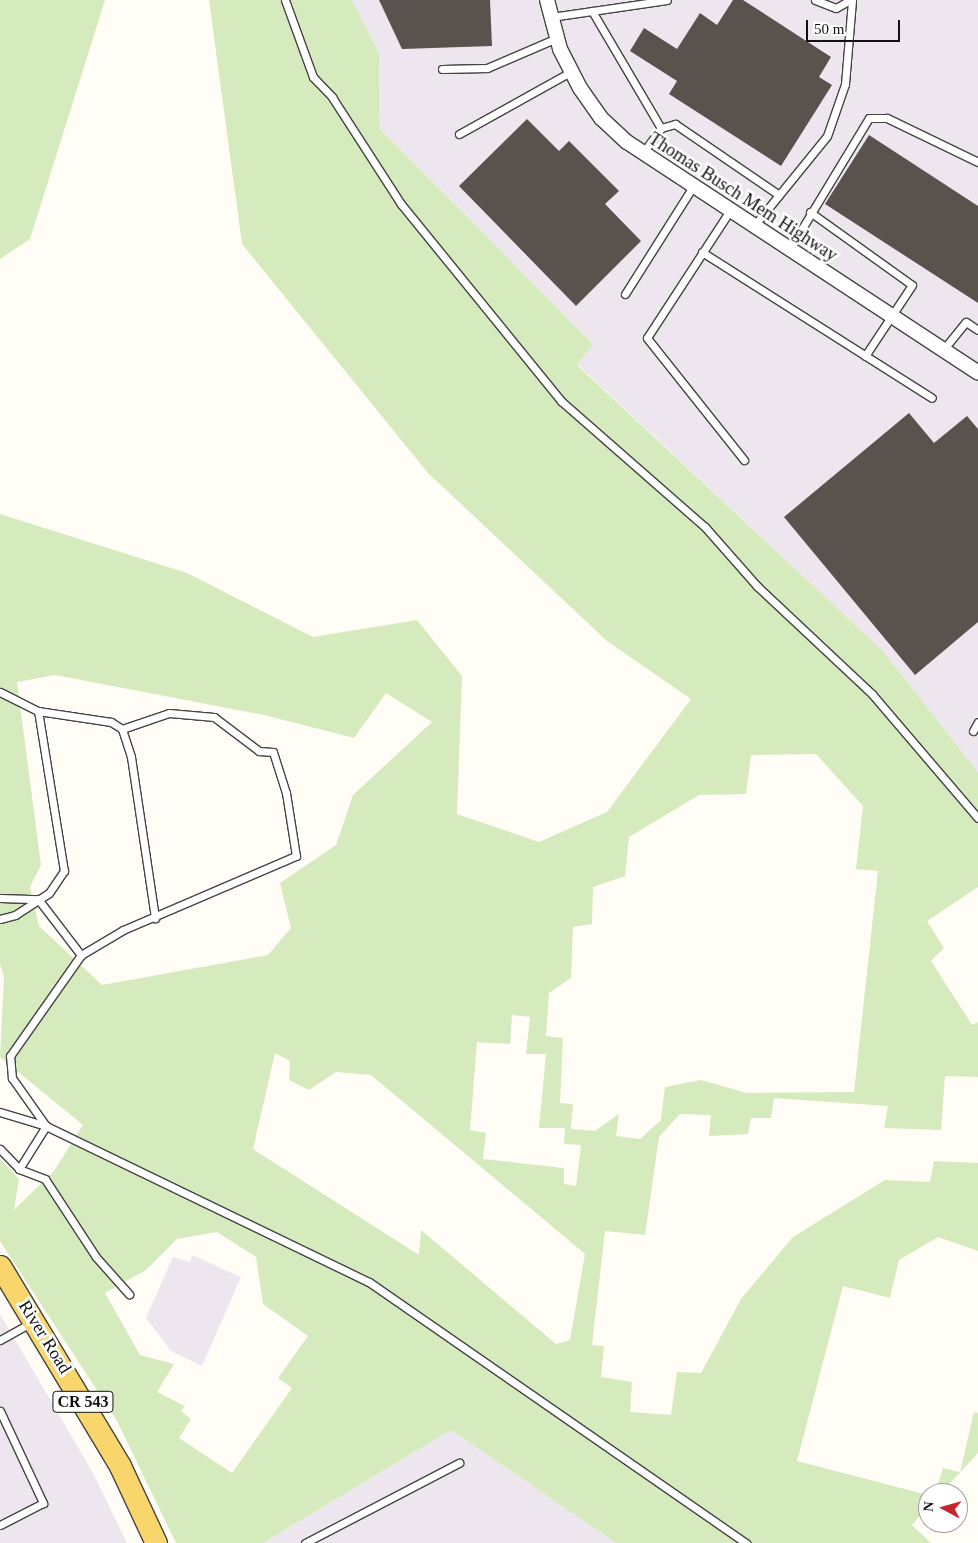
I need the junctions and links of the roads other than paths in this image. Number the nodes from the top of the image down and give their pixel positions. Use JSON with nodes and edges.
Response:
{"nodes":[{"id":1,"x":285,"y":0,"type":"edge"},
{"id":2,"x":547,"y":0,"type":"edge"},
{"id":3,"x":667,"y":0,"type":"edge"},
{"id":4,"x":815,"y":0,"type":"edge"},
{"id":5,"x":851,"y":0,"type":"edge"},
{"id":6,"x":592,"y":11,"type":"junction"},
{"id":7,"x":551,"y":17,"type":"junction"},
{"id":8,"x":557,"y":38,"type":"junction"},
{"id":9,"x":442,"y":69,"type":"dead end"},
{"id":10,"x":572,"y":71,"type":"junction"},
{"id":11,"x":661,"y":128,"type":"junction"},
{"id":12,"x":459,"y":134,"type":"dead end"},
{"id":13,"x":643,"y":153,"type":"junction"},
{"id":14,"x":978,"y":162,"type":"edge"},
{"id":15,"x":692,"y":188,"type":"junction"},
{"id":16,"x":779,"y":195,"type":"junction"},
{"id":17,"x":729,"y":212,"type":"junction"},
{"id":18,"x":810,"y":212,"type":"junction"},
{"id":19,"x":753,"y":227,"type":"junction"},
{"id":20,"x":788,"y":250,"type":"junction"},
{"id":21,"x":702,"y":252,"type":"junction"},
{"id":22,"x":625,"y":294,"type":"dead end"},
{"id":23,"x":891,"y":316,"type":"junction"},
{"id":24,"x":978,"y":330,"type":"edge"},
{"id":25,"x":943,"y":350,"type":"junction"},
{"id":26,"x":865,"y":356,"type":"junction"},
{"id":27,"x":978,"y":373,"type":"edge"},
{"id":28,"x":932,"y":398,"type":"dead end"},
{"id":29,"x":744,"y":460,"type":"dead end"},
{"id":30,"x":0,"y":692,"type":"edge"},
{"id":31,"x":38,"y":711,"type":"junction"},
{"id":32,"x":978,"y":722,"type":"edge"},
{"id":33,"x":122,"y":729,"type":"junction"},
{"id":34,"x":973,"y":731,"type":"dead end"},
{"id":35,"x":978,"y":818,"type":"edge"},
{"id":36,"x":0,"y":898,"type":"edge"},
{"id":37,"x":38,"y":899,"type":"junction"},
{"id":38,"x":155,"y":918,"type":"junction"},
{"id":39,"x":0,"y":919,"type":"edge"},
{"id":40,"x":81,"y":955,"type":"junction"},
{"id":41,"x":0,"y":1112,"type":"edge"},
{"id":42,"x":46,"y":1126,"type":"junction"},
{"id":43,"x":0,"y":1149,"type":"edge"},
{"id":44,"x":19,"y":1169,"type":"junction"},
{"id":45,"x":0,"y":1266,"type":"edge"},
{"id":46,"x":129,"y":1294,"type":"dead end"},
{"id":47,"x":35,"y":1320,"type":"junction"},
{"id":48,"x":0,"y":1340,"type":"edge"},
{"id":49,"x":0,"y":1411,"type":"edge"},
{"id":50,"x":459,"y":1463,"type":"dead end"},
{"id":51,"x":0,"y":1525,"type":"edge"},
{"id":52,"x":156,"y":1543,"type":"edge"},
{"id":53,"x":305,"y":1543,"type":"edge"},
{"id":54,"x":746,"y":1543,"type":"edge"}],
"edges":[{"from":1,"to":35,"type":"lane"},
{"from":2,"to":7,"type":"street","name":"Thomas Busch Mem Highway"},
{"from":3,"to":6,"type":"lane"},
{"from":4,"to":5,"type":"lane"},
{"from":5,"to":16,"type":"lane"},
{"from":6,"to":7,"type":"lane"},
{"from":6,"to":11,"type":"lane"},
{"from":7,"to":8,"type":"street","name":"Thomas Busch Mem Highway"},
{"from":8,"to":9,"type":"lane"},
{"from":8,"to":10,"type":"street","name":"Thomas Busch Mem Highway"},
{"from":10,"to":12,"type":"lane"},
{"from":10,"to":13,"type":"street","name":"Thomas Busch Mem Highway"},
{"from":11,"to":13,"type":"lane"},
{"from":11,"to":16,"type":"lane"},
{"from":13,"to":15,"type":"street","name":"Thomas Busch Mem Highway"},
{"from":14,"to":18,"type":"lane"},
{"from":15,"to":17,"type":"street","name":"Thomas Busch Mem Highway"},
{"from":15,"to":22,"type":"lane"},
{"from":16,"to":19,"type":"lane"},
{"from":17,"to":19,"type":"street","name":"Thomas Busch Mem Highway"},
{"from":17,"to":21,"type":"lane"},
{"from":18,"to":20,"type":"lane"},
{"from":18,"to":23,"type":"lane"},
{"from":19,"to":20,"type":"street","name":"Thomas Busch Mem Highway"},
{"from":20,"to":23,"type":"street","name":"Thomas Busch Mem Highway"},
{"from":21,"to":26,"type":"lane"},
{"from":21,"to":29,"type":"lane"},
{"from":23,"to":25,"type":"street","name":"Thomas Busch Mem Highway"},
{"from":23,"to":26,"type":"lane"},
{"from":24,"to":25,"type":"lane"},
{"from":25,"to":27,"type":"street","name":"Thomas Busch Mem Highway"},
{"from":26,"to":28,"type":"lane"},
{"from":30,"to":31,"type":"lane"},
{"from":31,"to":33,"type":"lane"},
{"from":31,"to":37,"type":"lane"},
{"from":32,"to":34,"type":"lane"},
{"from":33,"to":38,"type":"lane"},
{"from":33,"to":38,"type":"lane"},
{"from":36,"to":37,"type":"lane"},
{"from":37,"to":39,"type":"lane"},
{"from":37,"to":40,"type":"lane"},
{"from":38,"to":40,"type":"lane"},
{"from":40,"to":42,"type":"lane"},
{"from":41,"to":42,"type":"lane"},
{"from":42,"to":44,"type":"lane"},
{"from":42,"to":54,"type":"lane"},
{"from":43,"to":44,"type":"lane"},
{"from":44,"to":46,"type":"lane"},
{"from":45,"to":47,"type":"main road","name":"River Road","number":"CR 543"},
{"from":47,"to":48,"type":"lane"},
{"from":47,"to":52,"type":"main road","name":"River Road","number":"CR 543"},
{"from":49,"to":51,"type":"lane"},
{"from":50,"to":53,"type":"lane"}]}
